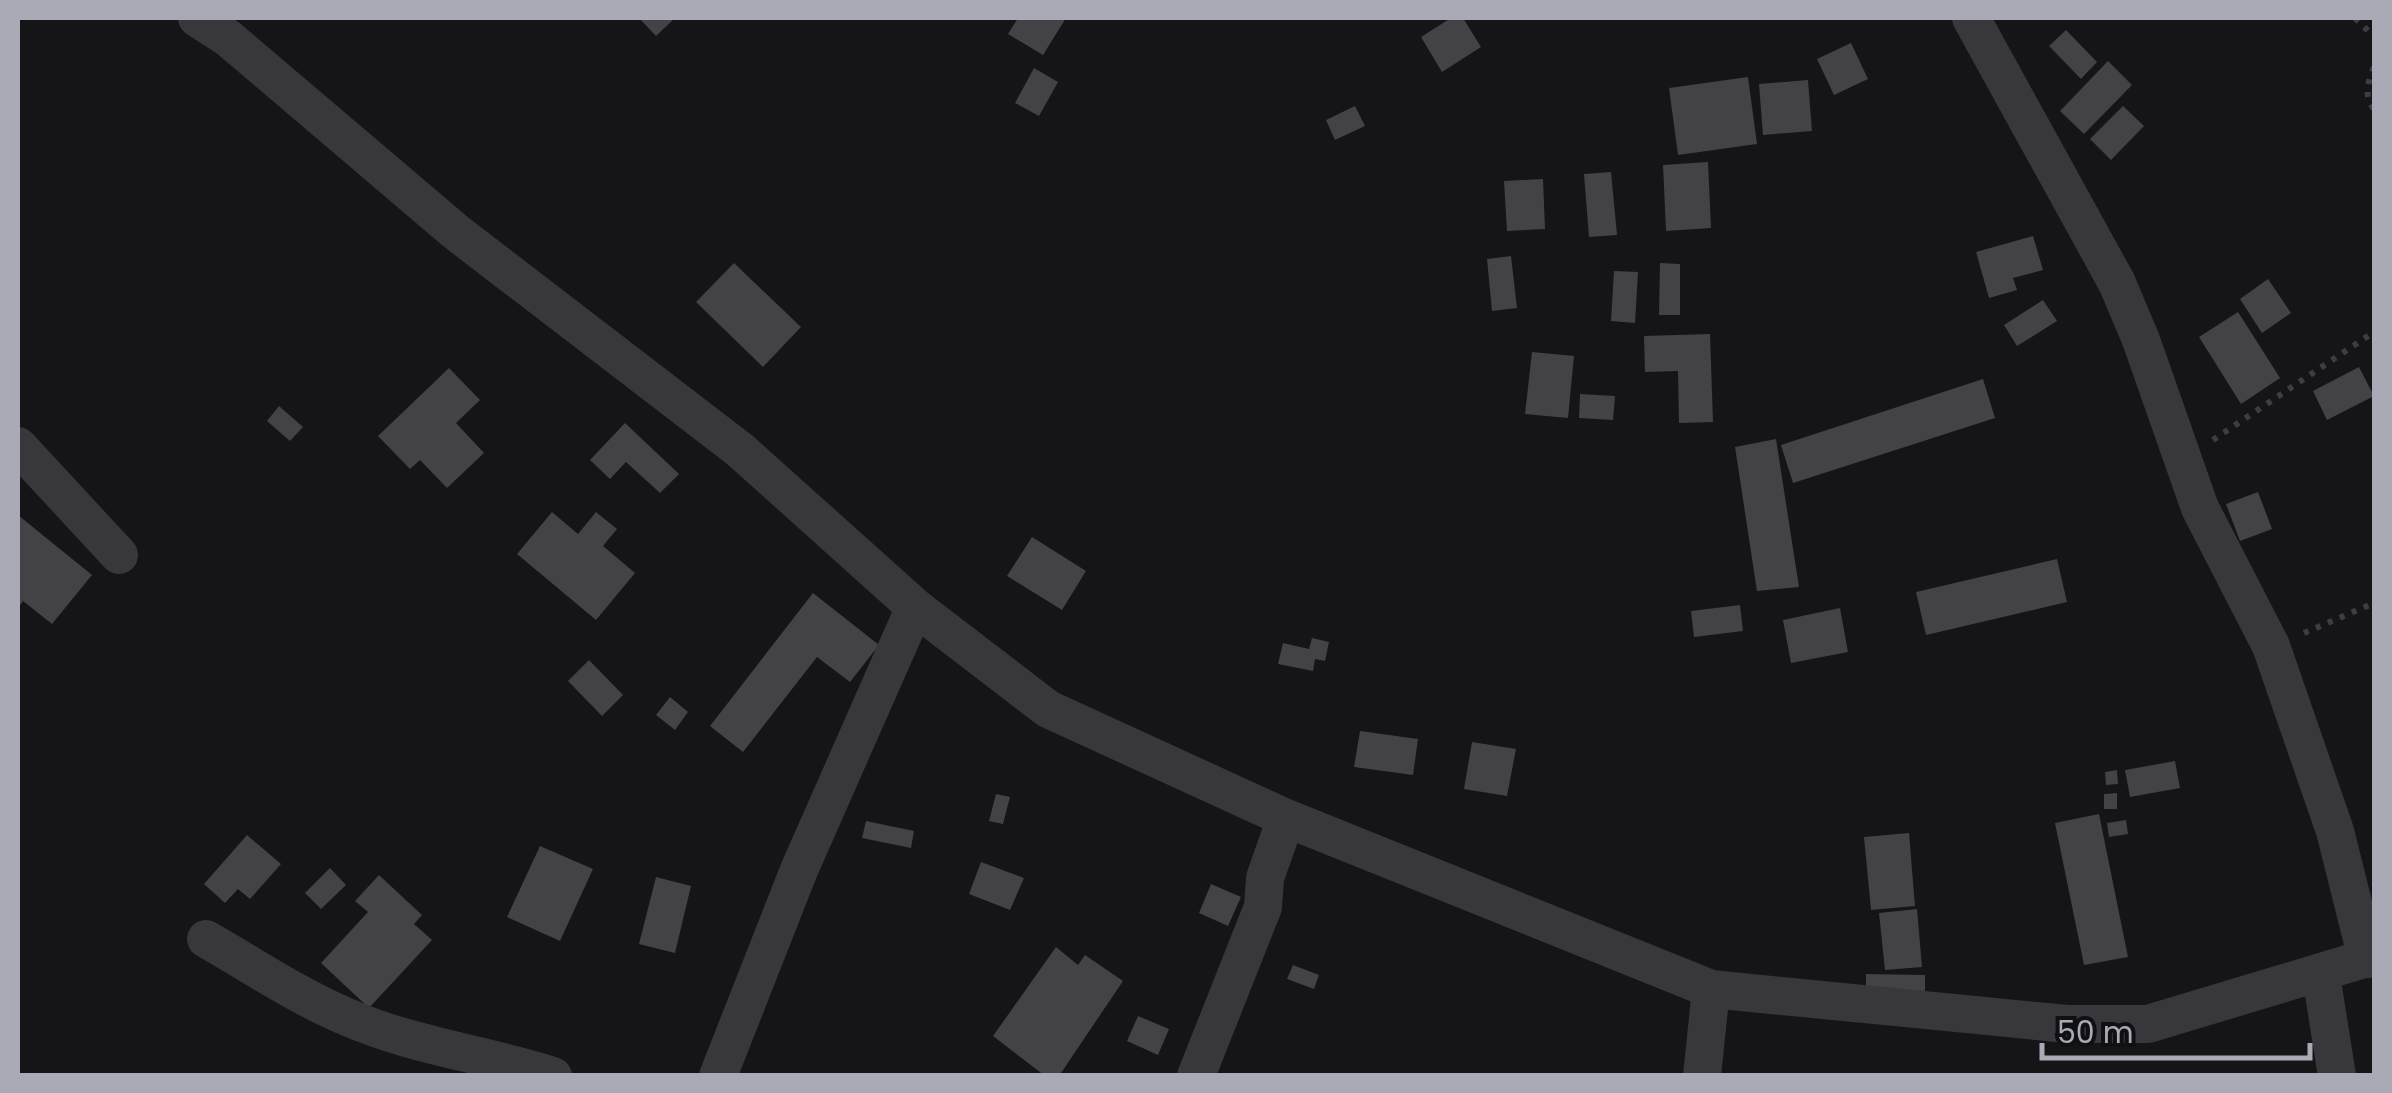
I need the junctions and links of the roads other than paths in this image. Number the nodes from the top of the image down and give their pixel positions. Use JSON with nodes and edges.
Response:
{"nodes":[{"id":1,"x":197,"y":18,"type":"edge"},
{"id":2,"x":1970,"y":18,"type":"edge"},
{"id":3,"x":18,"y":446,"type":"edge"},
{"id":4,"x":119,"y":555,"type":"dead end"},
{"id":5,"x":916,"y":607,"type":"junction"},
{"id":6,"x":1286,"y":818,"type":"junction"},
{"id":7,"x":206,"y":939,"type":"dead end"},
{"id":8,"x":2371,"y":958,"type":"edge"},
{"id":9,"x":2321,"y":974,"type":"junction"},
{"id":10,"x":1712,"y":989,"type":"junction"},
{"id":11,"x":554,"y":1076,"type":"edge"},
{"id":12,"x":718,"y":1076,"type":"edge"},
{"id":13,"x":1196,"y":1076,"type":"edge"},
{"id":14,"x":1702,"y":1076,"type":"edge"},
{"id":15,"x":2337,"y":1076,"type":"edge"}],
"edges":[{"from":1,"to":5,"type":"street"},
{"from":2,"to":8,"type":"street"},
{"from":3,"to":4,"type":"street"},
{"from":5,"to":6,"type":"street"},
{"from":5,"to":12,"type":"street"},
{"from":6,"to":10,"type":"street"},
{"from":6,"to":13,"type":"street"},
{"from":7,"to":11,"type":"street"},
{"from":8,"to":9,"type":"street"},
{"from":9,"to":10,"type":"street"},
{"from":9,"to":15,"type":"street"},
{"from":10,"to":14,"type":"street"}]}
